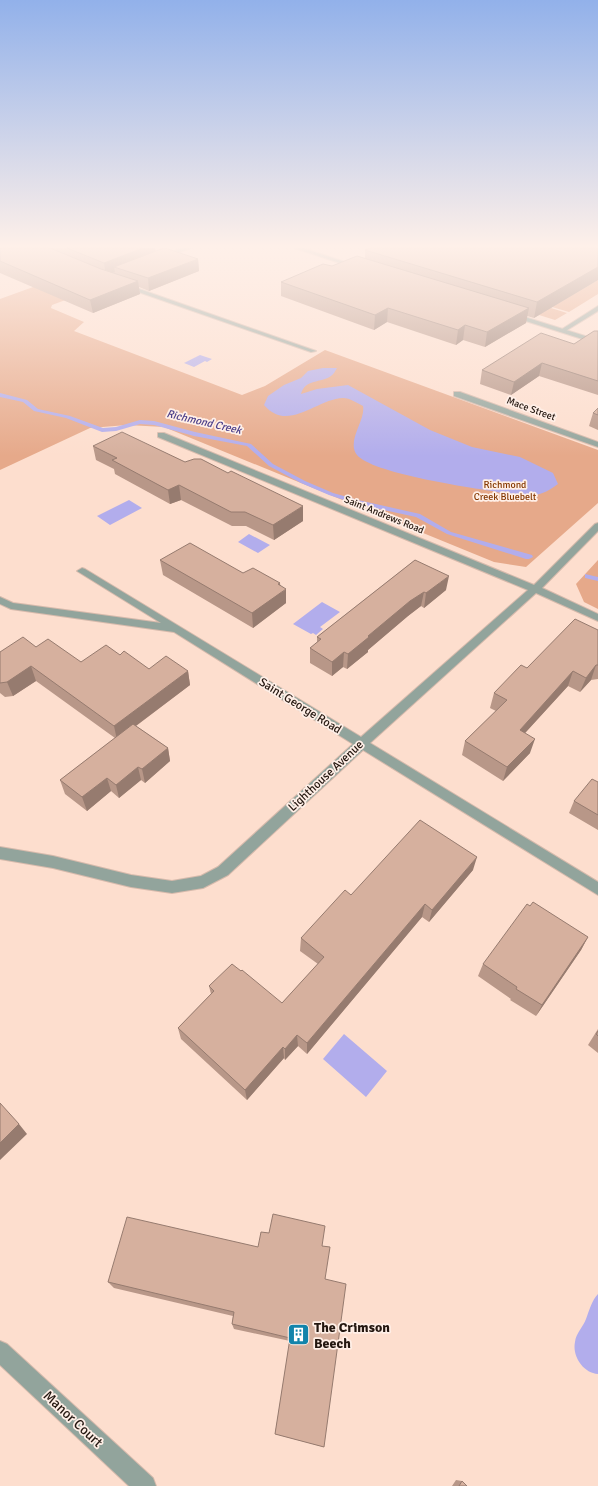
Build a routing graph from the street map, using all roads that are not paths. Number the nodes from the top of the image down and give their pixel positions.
1 (216, 317) edge
2 (518, 317) edge
3 (583, 317) edge
4 (562, 331) junction
5 (598, 342) edge
6 (313, 351) dead end
7 (457, 394) dead end
8 (161, 435) dead end
9 (598, 445) edge
10 (598, 526) edge
11 (82, 571) dead end
12 (535, 589) junction
13 (0, 600) edge
14 (598, 618) edge
15 (178, 629) junction
16 (362, 743) junction
17 (0, 853) edge
18 (598, 889) edge
19 (0, 1351) edge
20 (145, 1486) edge

1 - 6 street
2 - 4 street
3 - 4 street
4 - 5 street
7 - 9 street, Mace Street
8 - 12 street, Saint Andrews Road
10 - 12 street, Lighthouse Avenue
11 - 15 street
12 - 14 street, Saint Andrews Road
12 - 16 street, Lighthouse Avenue
13 - 15 street, Saint George Road
15 - 16 street, Saint George Road
16 - 17 street, Lighthouse Avenue
16 - 18 street, Saint George Road
19 - 20 street, Manor Court

